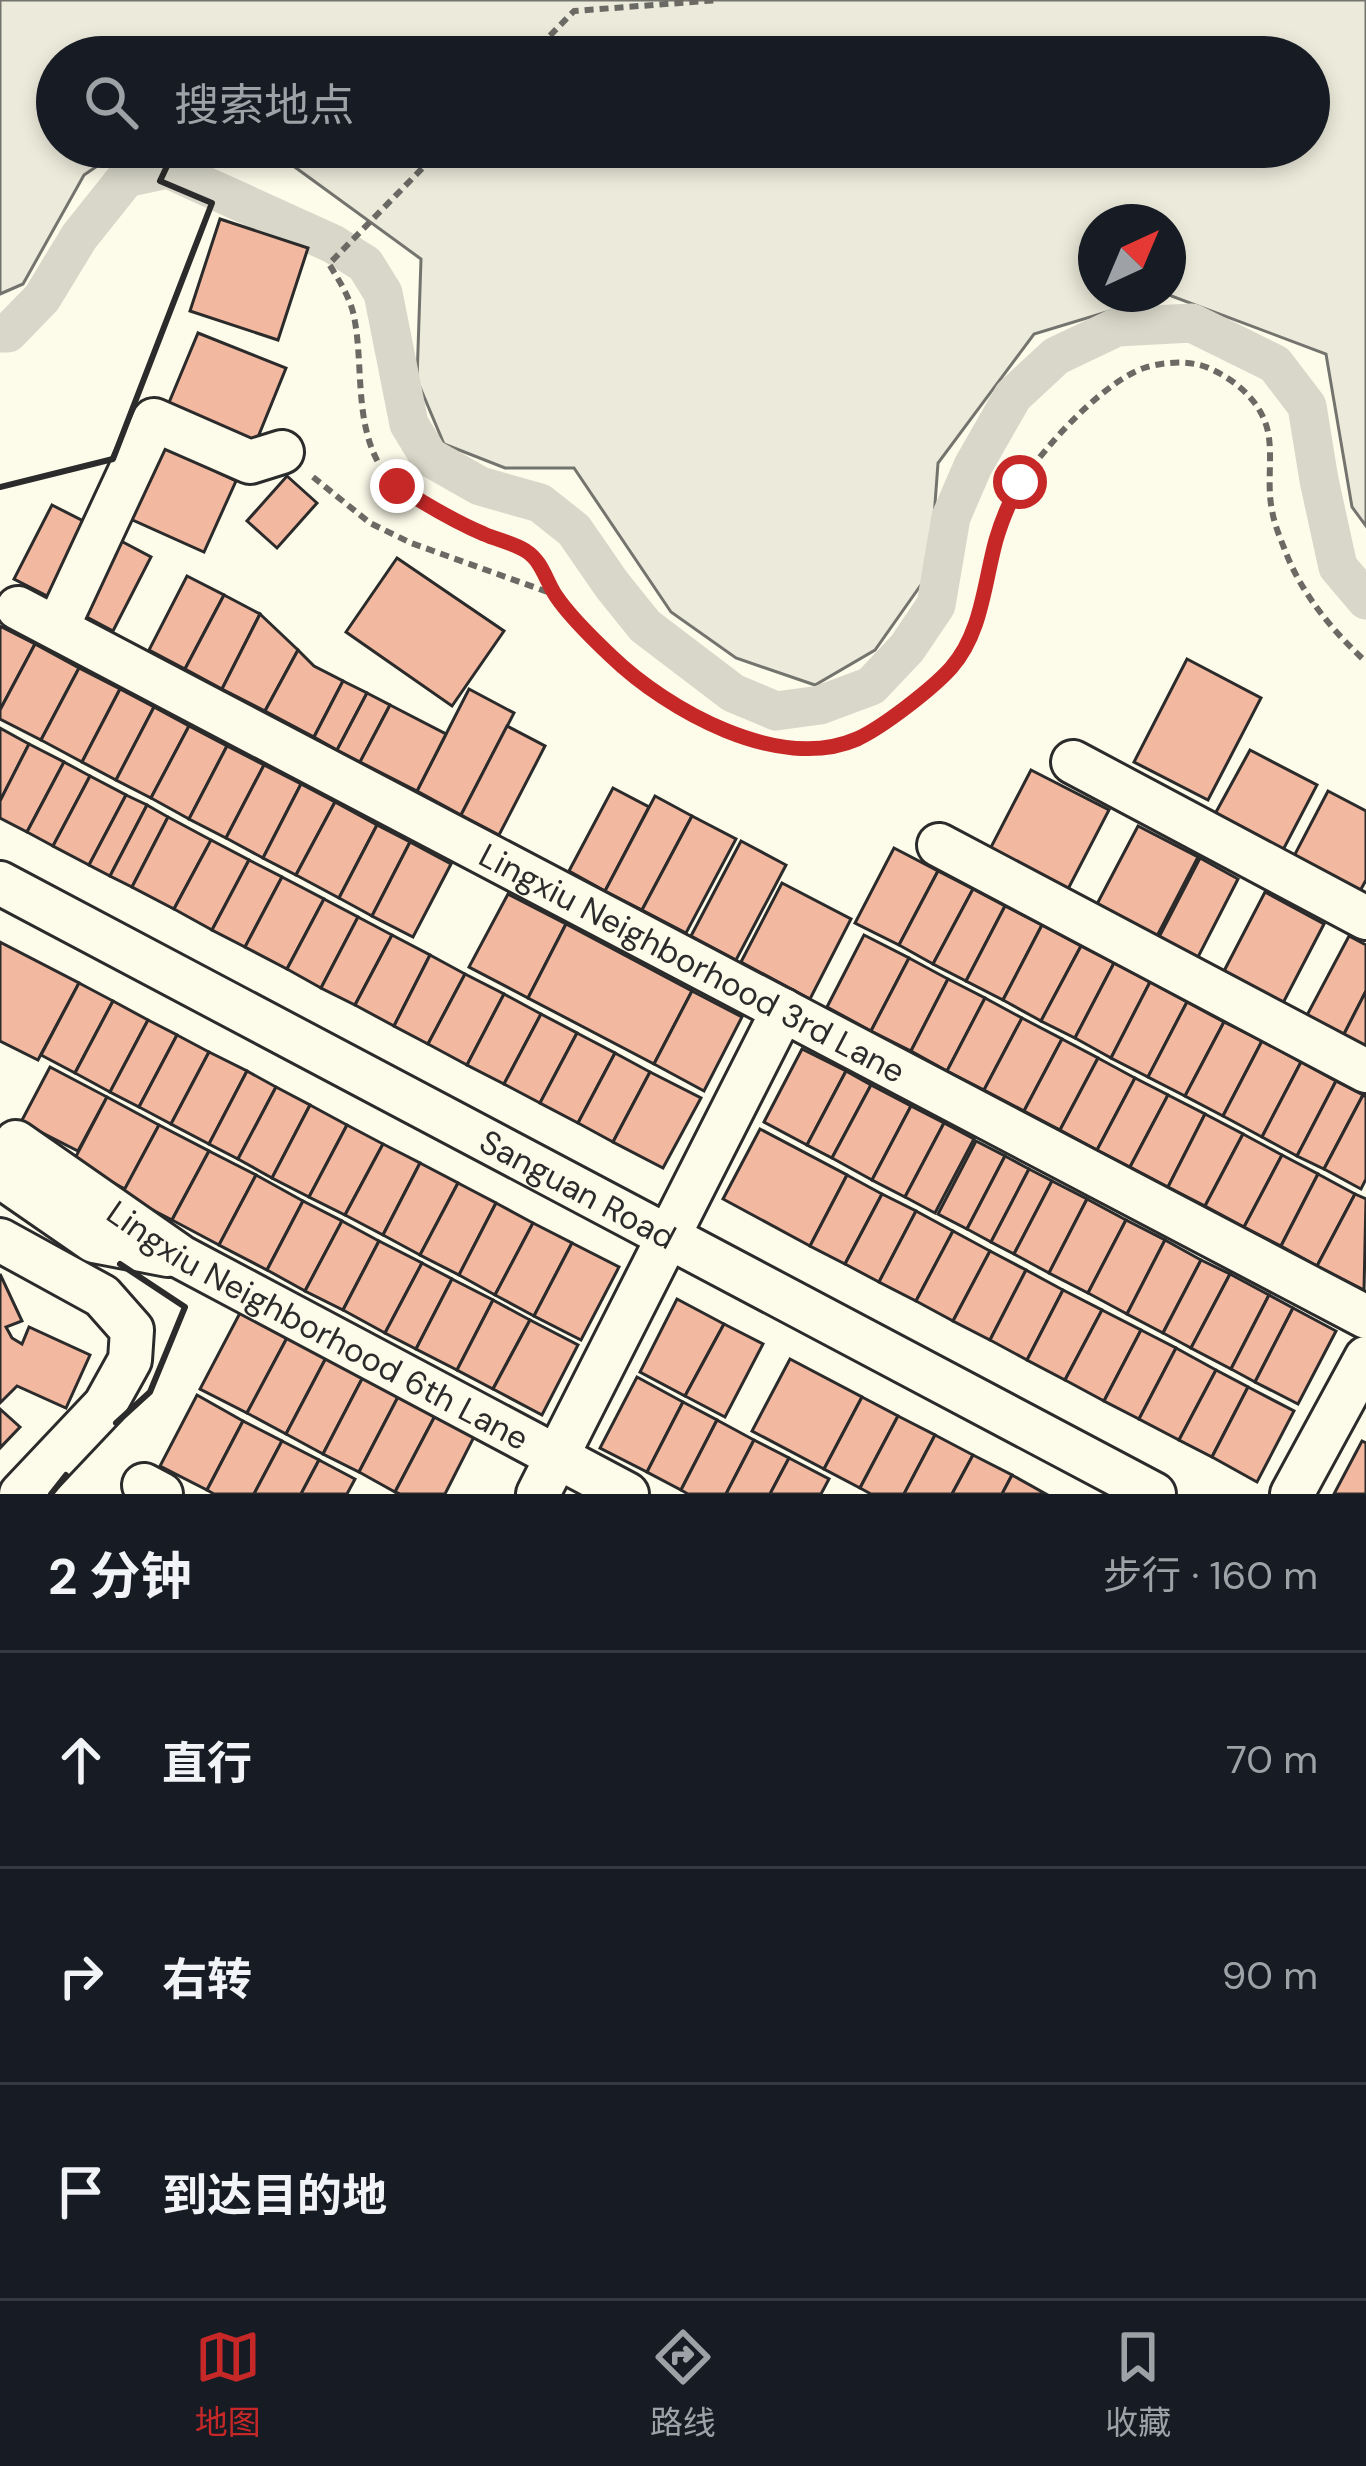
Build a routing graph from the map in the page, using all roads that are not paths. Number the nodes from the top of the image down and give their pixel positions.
1 (282, 452) road end
2 (18, 608) dead end
3 (57, 628) junction
4 (1073, 762) dead end
5 (939, 845) dead end
6 (0, 883) edge
7 (1366, 918) edge
8 (783, 1010) junction
9 (1366, 1071) edge
10 (8, 1159) edge
11 (669, 1237) junction
12 (0, 1240) edge
13 (1366, 1317) edge
14 (1366, 1358) edge
15 (1354, 1406) edge
16 (548, 1476) edge
17 (21, 1494) edge
18 (627, 1494) edge
19 (1154, 1494) edge
20 (1292, 1494) edge

1 - 3 street
2 - 3 street, Lingxiu Neighborhood 3rd Lane
3 - 8 street, Lingxiu Neighborhood 3rd Lane
4 - 7 street
5 - 9 street
6 - 11 street, Sanguan Road
8 - 11 street
8 - 13 street, Lingxiu Neighborhood 3rd Lane
10 - 16 street, Lingxiu Neighborhood 6th Lane
11 - 16 street
11 - 19 street, Sanguan Road
12 - 17 street
14 - 15 street
15 - 20 street
16 - 18 street, Lingxiu Neighborhood 6th Lane

